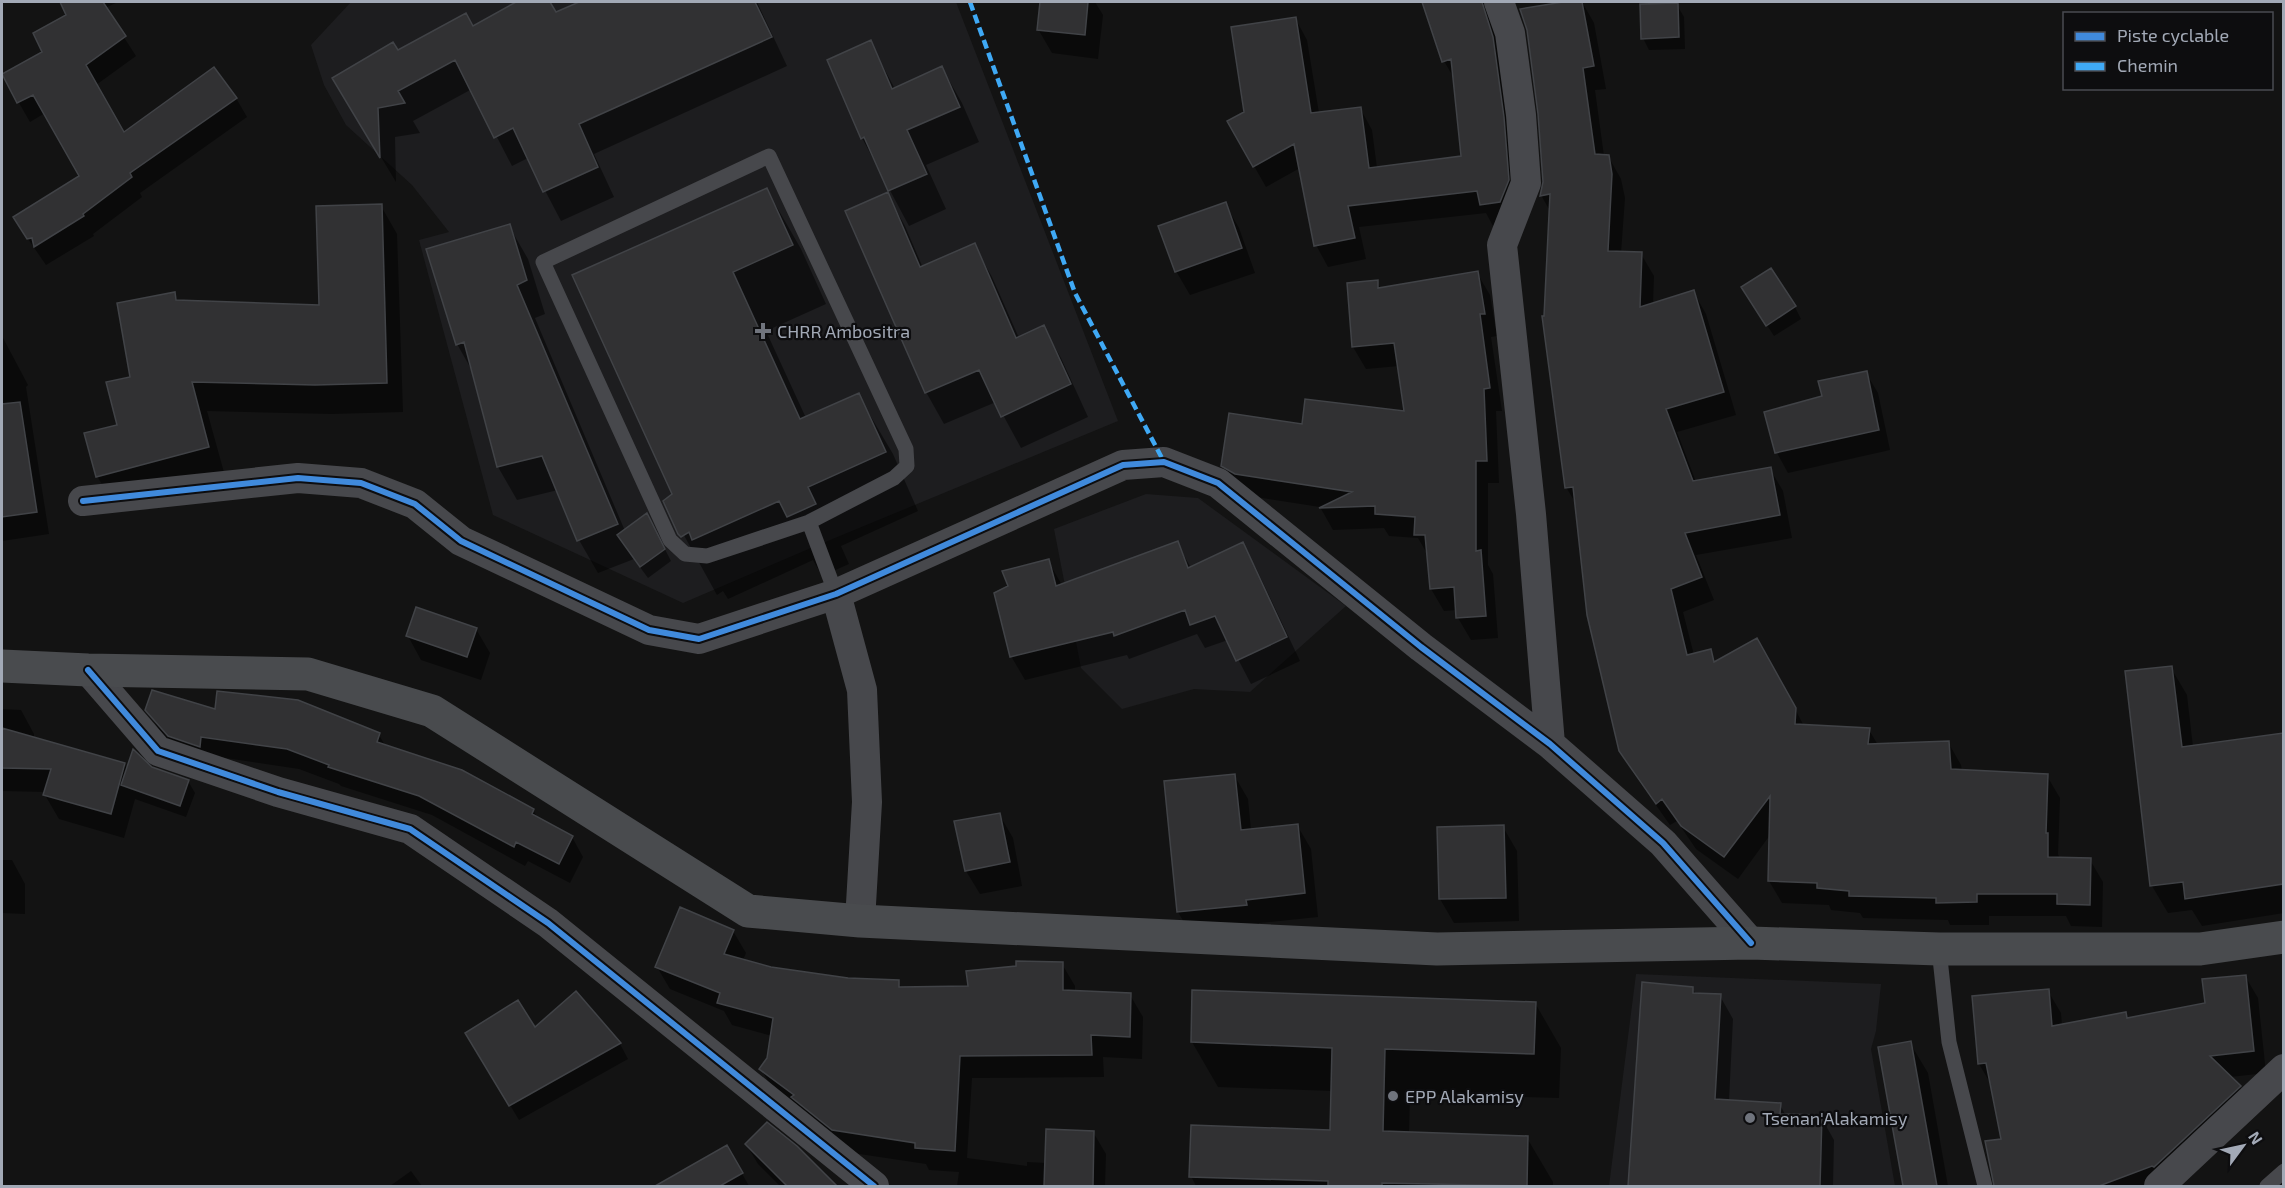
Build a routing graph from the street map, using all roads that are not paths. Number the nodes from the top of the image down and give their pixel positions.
1 (1499, 2) edge
2 (83, 501) dead end
3 (809, 522) junction
4 (836, 594) junction
5 (2, 666) edge
6 (88, 670) junction
7 (1550, 744) junction
8 (860, 921) junction
9 (2283, 937) edge
10 (1751, 943) junction
11 (1939, 949) junction
12 (2283, 1069) edge
13 (2283, 1171) edge
14 (874, 1186) edge
15 (1985, 1186) edge
16 (2159, 1186) edge
17 (2267, 1186) edge

1 - 7 street
2 - 4 street
3 - 3 lane
3 - 4 lane
4 - 7 street
4 - 8 street
5 - 6 main road
6 - 8 main road
6 - 14 street
7 - 10 street
8 - 10 main road
9 - 11 main road
10 - 11 main road
11 - 15 lane
12 - 16 street
13 - 17 lane

